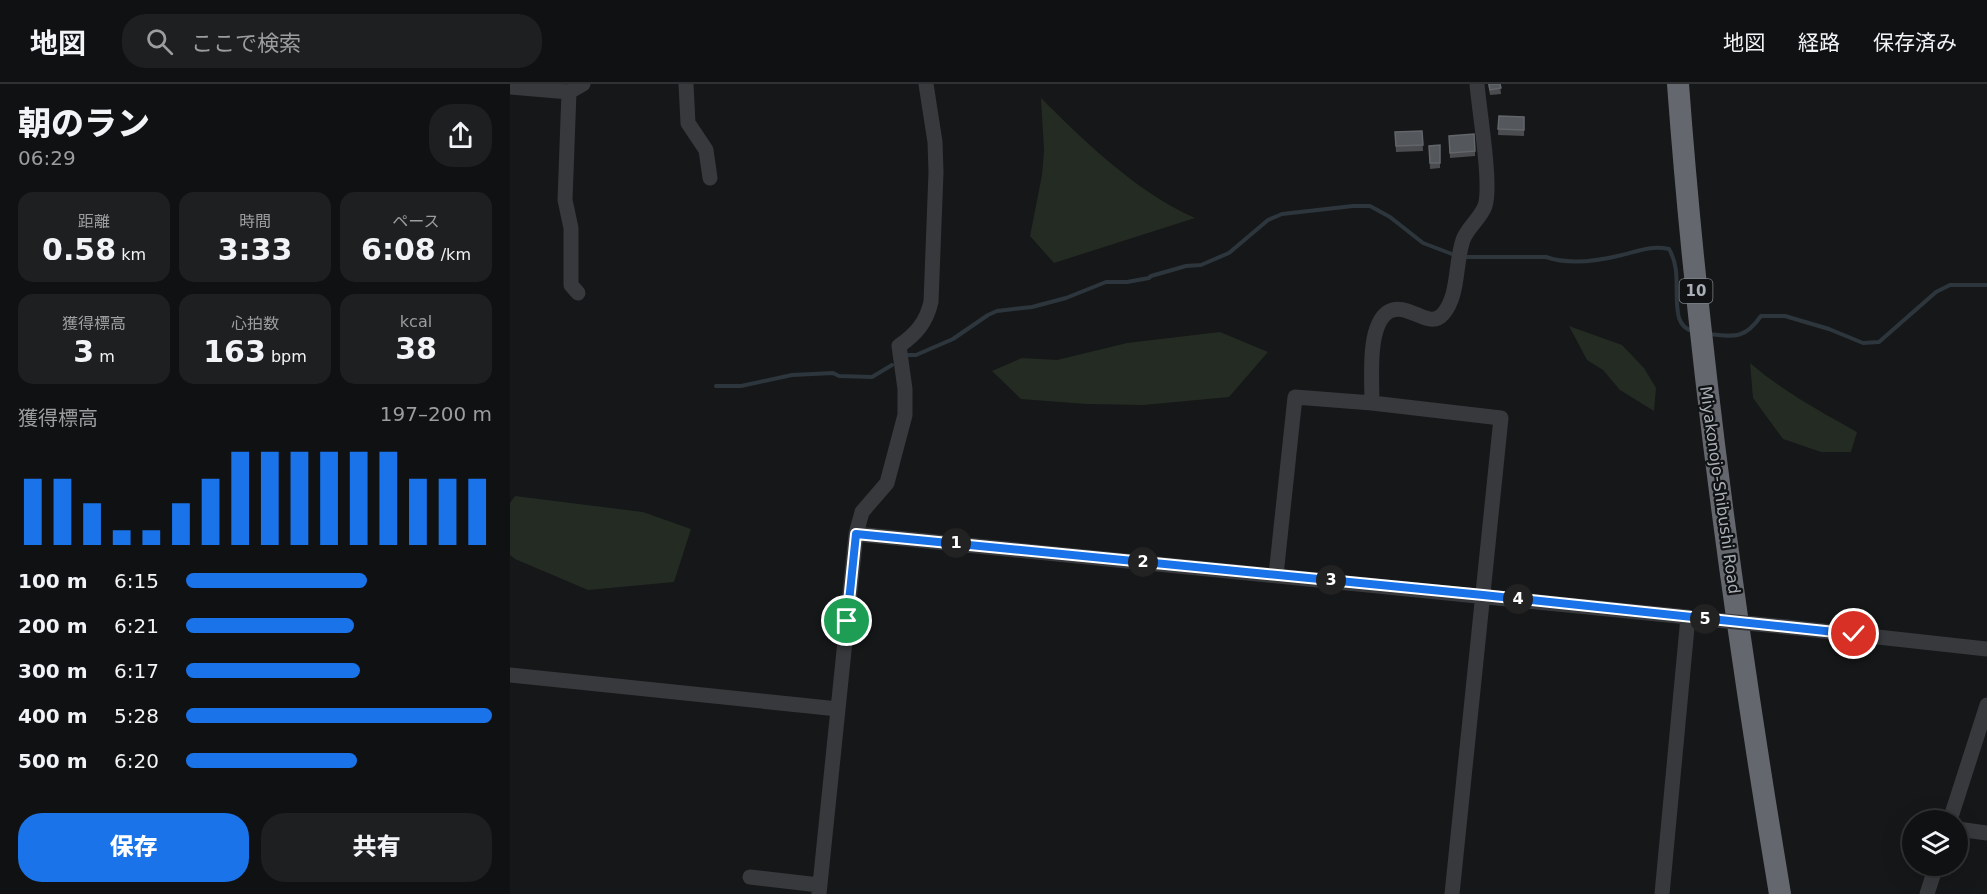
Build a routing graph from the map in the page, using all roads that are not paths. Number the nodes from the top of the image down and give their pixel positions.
1 (583, 84) edge
2 (686, 84) edge
3 (926, 84) edge
4 (1477, 84) edge
5 (1678, 84) edge
6 (510, 87) edge
7 (569, 92) junction
8 (710, 178) dead end
9 (578, 293) dead end
10 (1372, 403) junction
11 (856, 534) junction
12 (1276, 574) junction
13 (1483, 595) junction
14 (1688, 617) junction
15 (1987, 649) edge
16 (510, 675) edge
17 (1987, 705) edge
18 (838, 709) junction
19 (1953, 810) edge
20 (1968, 830) edge
21 (1987, 833) edge
22 (1933, 876) edge
23 (750, 877) dead end
24 (819, 890) edge
25 (1452, 894) edge
26 (1662, 894) edge
27 (1780, 894) edge
28 (1927, 894) edge

1 - 7 street
2 - 8 street
3 - 11 street
4 - 10 street
5 - 27 highway, Miyakonojo-Shibushi Road / 10
6 - 7 street
7 - 9 street
10 - 12 street
10 - 13 street
11 - 12 street
11 - 18 street
12 - 13 street
13 - 14 street
13 - 25 street
14 - 15 street, bridge
14 - 26 street
16 - 18 street
17 - 19 street
18 - 24 street
20 - 21 street
22 - 28 street
23 - 24 street

